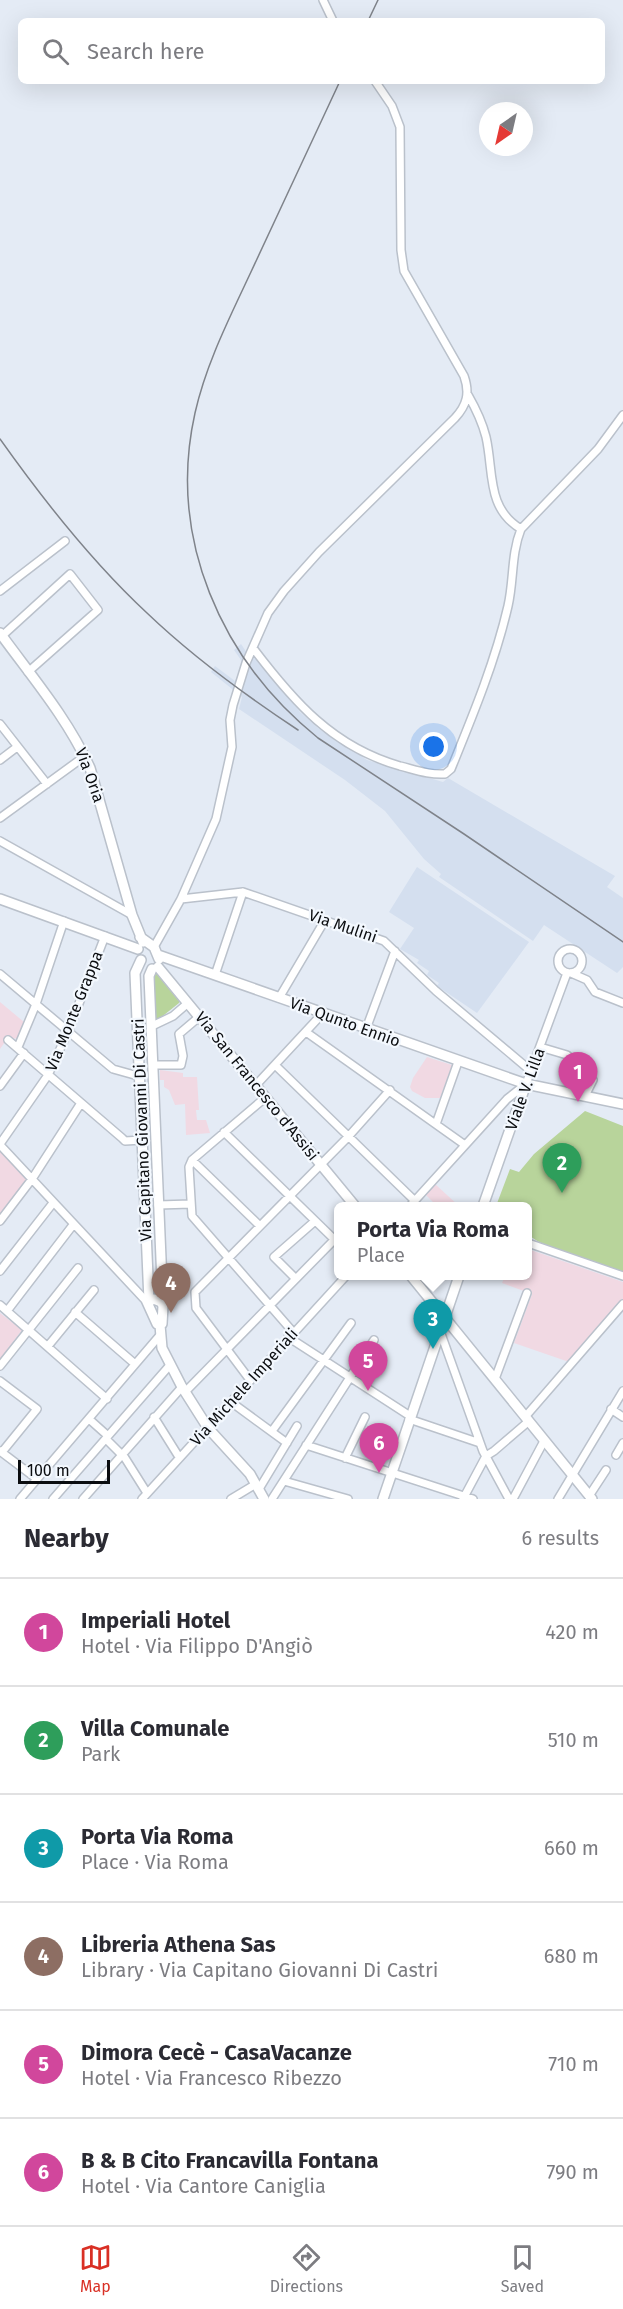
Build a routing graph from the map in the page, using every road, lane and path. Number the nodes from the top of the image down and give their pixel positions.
1 (323, 0) edge
2 (332, 18) edge
3 (377, 84) edge
4 (468, 395) junction
5 (623, 415) edge
6 (521, 529) junction
7 (65, 541) dead end
8 (0, 591) edge
9 (1, 635) edge
10 (253, 648) junction
11 (28, 672) junction
12 (0, 724) edge
13 (17, 747) junction
14 (85, 756) junction
15 (0, 760) edge
16 (46, 784) junction
17 (0, 818) edge
18 (0, 841) edge
19 (243, 891) junction
20 (181, 898) junction
21 (0, 899) edge
22 (132, 915) junction
23 (325, 920) junction
24 (64, 921) junction
25 (105, 936) junction
26 (141, 942) junction
27 (395, 951) junction
28 (159, 953) junction
29 (141, 960) junction
30 (155, 968) junction
31 (0, 974) edge
32 (215, 975) junction
33 (279, 998) junction
34 (188, 1003) junction
35 (623, 1003) edge
36 (36, 1004) junction
37 (322, 1014) junction
38 (199, 1017) junction
39 (152, 1026) junction
40 (366, 1029) junction
41 (68, 1032) junction
42 (306, 1032) junction
43 (8, 1040) dead end
44 (18, 1047) junction
45 (540, 1047) junction
46 (24, 1053) junction
47 (458, 1062) junction
48 (154, 1065) junction
49 (275, 1065) junction
50 (531, 1071) junction
51 (48, 1075) junction
52 (138, 1076) junction
53 (526, 1084) junction
54 (256, 1085) junction
55 (0, 1086) edge
56 (390, 1090) junction
57 (585, 1096) junction
58 (266, 1097) junction
59 (81, 1103) junction
60 (623, 1104) edge
61 (436, 1124) junction
62 (224, 1132) junction
63 (348, 1137) junction
64 (142, 1140) junction
65 (0, 1145) edge
66 (465, 1145) junction
67 (192, 1160) junction
68 (321, 1164) junction
69 (32, 1179) junction
70 (290, 1196) junction
71 (352, 1202) edge
72 (410, 1202) edge
73 (414, 1202) edge
74 (484, 1202) edge
75 (53, 1203) junction
76 (191, 1204) junction
77 (159, 1205) junction
78 (0, 1221) edge
79 (315, 1221) junction
80 (74, 1225) junction
81 (260, 1226) junction
82 (334, 1238) edge
83 (334, 1244) edge
84 (532, 1244) edge
85 (228, 1258) junction
86 (78, 1268) dead end
87 (0, 1271) edge
88 (623, 1276) edge
89 (295, 1278) junction
90 (341, 1280) edge
91 (415, 1280) edge
92 (457, 1280) edge
93 (94, 1290) dead end
94 (527, 1293) dead end
95 (148, 1301) junction
96 (623, 1304) edge
97 (0, 1305) edge
98 (268, 1305) junction
99 (163, 1306) junction
100 (7, 1311) junction
101 (75, 1312) junction
102 (444, 1317) junction
103 (351, 1323) dead end
104 (30, 1330) junction
105 (160, 1330) junction
106 (440, 1331) junction
107 (291, 1334) junction
108 (374, 1340) dead end
109 (48, 1346) junction
110 (226, 1348) junction
111 (324, 1360) junction
112 (135, 1364) junction
113 (170, 1365) junction
114 (0, 1366) edge
115 (350, 1377) junction
116 (495, 1379) junction
117 (250, 1380) junction
118 (0, 1381) edge
119 (184, 1390) junction
120 (623, 1391) edge
121 (106, 1399) junction
122 (231, 1402) junction
123 (611, 1409) junction
124 (154, 1417) junction
125 (365, 1417) dead end
126 (410, 1417) junction
127 (623, 1417) edge
128 (89, 1419) junction
129 (527, 1419) junction
130 (297, 1426) dead end
131 (208, 1428) junction
132 (272, 1431) junction
133 (107, 1438) junction
134 (544, 1441) junction
135 (287, 1443) junction
136 (480, 1443) junction
137 (623, 1443) edge
138 (306, 1445) junction
139 (1, 1451) edge
140 (122, 1454) junction
141 (616, 1455) dead end
142 (486, 1456) junction
143 (179, 1457) junction
144 (345, 1458) junction
145 (606, 1470) dead end
146 (391, 1473) junction
147 (572, 1475) junction
148 (37, 1479) junction
149 (284, 1480) junction
150 (258, 1487) junction
151 (144, 1496) edge
152 (464, 1498) edge
153 (590, 1498) edge
154 (20, 1499) edge
155 (53, 1499) edge
156 (82, 1499) edge
157 (231, 1499) edge
158 (264, 1499) edge
159 (272, 1499) edge
160 (348, 1499) edge
161 (383, 1499) edge
162 (472, 1499) edge
163 (511, 1499) edge
164 (558, 1499) edge

1 - 2 street
3 - 4 street
4 - 6 street
4 - 10 street
5 - 6 street
6 - 10 street
7 - 8 street
9 - 11 street, Via Oria
9 - 11 street
10 - 20 street
11 - 14 street, Via Oria
12 - 13 street
13 - 15 street
13 - 16 street
14 - 16 street
14 - 22 street, Via Oria
16 - 17 street
18 - 22 street
19 - 20 street, Via Mulini
19 - 23 street, Via Mulini
19 - 32 street
20 - 28 street
21 - 24 street, Via Qunto Ennio
22 - 26 street, Via Oria
23 - 27 street, Via Mulini
23 - 33 street
24 - 25 street, Via Qunto Ennio
24 - 36 street
25 - 26 street, Via Qunto Ennio
25 - 41 street, Via Monte Grappa
26 - 28 street, Via Qunto Ennio
26 - 29 street, Via Oria
27 - 40 street
27 - 50 street, Via Mulini
28 - 30 street, Via Capitano Giovanni Di Castri
28 - 32 street, Via Qunto Ennio
29 - 30 street, Via San Francesco d'Assisi
29 - 52 street, Via Capitano Giovanni Di Castri
30 - 34 street, Via San Francesco d'Assisi
30 - 39 street, Via Capitano Giovanni Di Castri
31 - 36 street
32 - 33 street, Via Qunto Ennio
33 - 37 street, Via Qunto Ennio
34 - 38 street, Via San Francesco d'Assisi
34 - 39 street
35 - 45 street, Viale V. Lilla
36 - 41 street
36 - 44 street
37 - 40 street, Via Qunto Ennio
37 - 42 street
38 - 48 street
38 - 54 street, Via San Francesco d'Assisi
39 - 48 street, Via Capitano Giovanni Di Castri
40 - 47 street, Via Qunto Ennio
41 - 51 street, Via Monte Grappa
41 - 52 street
42 - 49 street
42 - 56 street
43 - 44 street
44 - 46 street
45 - 50 street, Viale V. Lilla
45 - 57 street
46 - 51 street
46 - 55 street
47 - 53 street, Via Qunto Ennio
47 - 61 street
48 - 77 street, Via Capitano Giovanni Di Castri
49 - 54 street
49 - 63 street
50 - 53 street, Viale V. Lilla
51 - 59 street
51 - 65 street, Via Monte Grappa
52 - 64 street, Via Capitano Giovanni Di Castri
53 - 57 street, Via Qunto Ennio
53 - 66 street
53 - 74 street, Viale V. Lilla
54 - 58 street, Via San Francesco d'Assisi
56 - 61 street
56 - 63 street
57 - 60 street, Via Qunto Ennio
58 - 62 street
58 - 68 street, Via San Francesco d'Assisi
59 - 64 street
59 - 69 street
61 - 66 street
62 - 67 street
62 - 70 street
63 - 68 street
63 - 72 street
64 - 95 street, Via Capitano Giovanni Di Castri
65 - 69 street
66 - 73 street
67 - 76 street
67 - 81 street
68 - 70 street
68 - 71 street, Via San Francesco d'Assisi
69 - 75 street
69 - 78 street
70 - 79 street
70 - 81 street
75 - 80 street
75 - 87 street
76 - 77 street
76 - 85 street
77 - 99 street, Via Capitano Giovanni Di Castri
79 - 82 street
79 - 89 street
80 - 95 street
80 - 100 street
81 - 85 street
83 - 89 street
84 - 88 street
85 - 98 street
85 - 110 street
86 - 104 street
89 - 98 street
90 - 107 street, Via Michele Imperiali
91 - 102 street
92 - 102 street
93 - 101 street
94 - 116 street
95 - 99 street
95 - 105 street
96 - 129 street
97 - 100 street
98 - 107 street
98 - 110 street
99 - 105 street, Via Capitano Giovanni Di Castri
100 - 104 street
101 - 109 street
101 - 112 street
102 - 106 street
102 - 116 street
103 - 111 street
104 - 109 street
104 - 114 street
105 - 112 street
105 - 113 street
106 - 126 street
106 - 136 street
107 - 111 street
107 - 117 street, Via Michele Imperiali
108 - 115 street
109 - 121 street
110 - 117 street
110 - 119 street
111 - 115 street
111 - 132 street
112 - 121 street
113 - 119 street
113 - 133 street
115 - 126 street
115 - 138 street
116 - 129 street
117 - 122 street, Via Michele Imperiali
118 - 139 street
119 - 124 street
119 - 131 street
120 - 123 street
121 - 128 street
122 - 131 street, Via Michele Imperiali
122 - 132 street
123 - 127 street
123 - 147 street
124 - 140 street
124 - 143 street
125 - 144 street
126 - 136 street
126 - 146 street
128 - 133 street
128 - 148 street
129 - 134 street
129 - 142 street
130 - 135 street
131 - 143 street, Via Michele Imperiali
131 - 150 street
132 - 135 street
133 - 140 street
133 - 155 street
134 - 147 street
134 - 163 street
135 - 150 street
136 - 142 street
137 - 141 street
138 - 144 street
138 - 149 street
139 - 148 street
140 - 151 street
140 - 156 street
142 - 152 street
142 - 163 street
143 - 151 street, Via Michele Imperiali
144 - 146 street
145 - 153 street
146 - 152 street
146 - 161 street
147 - 153 street
147 - 164 street
148 - 154 street
149 - 159 street
149 - 160 street
150 - 157 street
150 - 158 street
152 - 162 street

